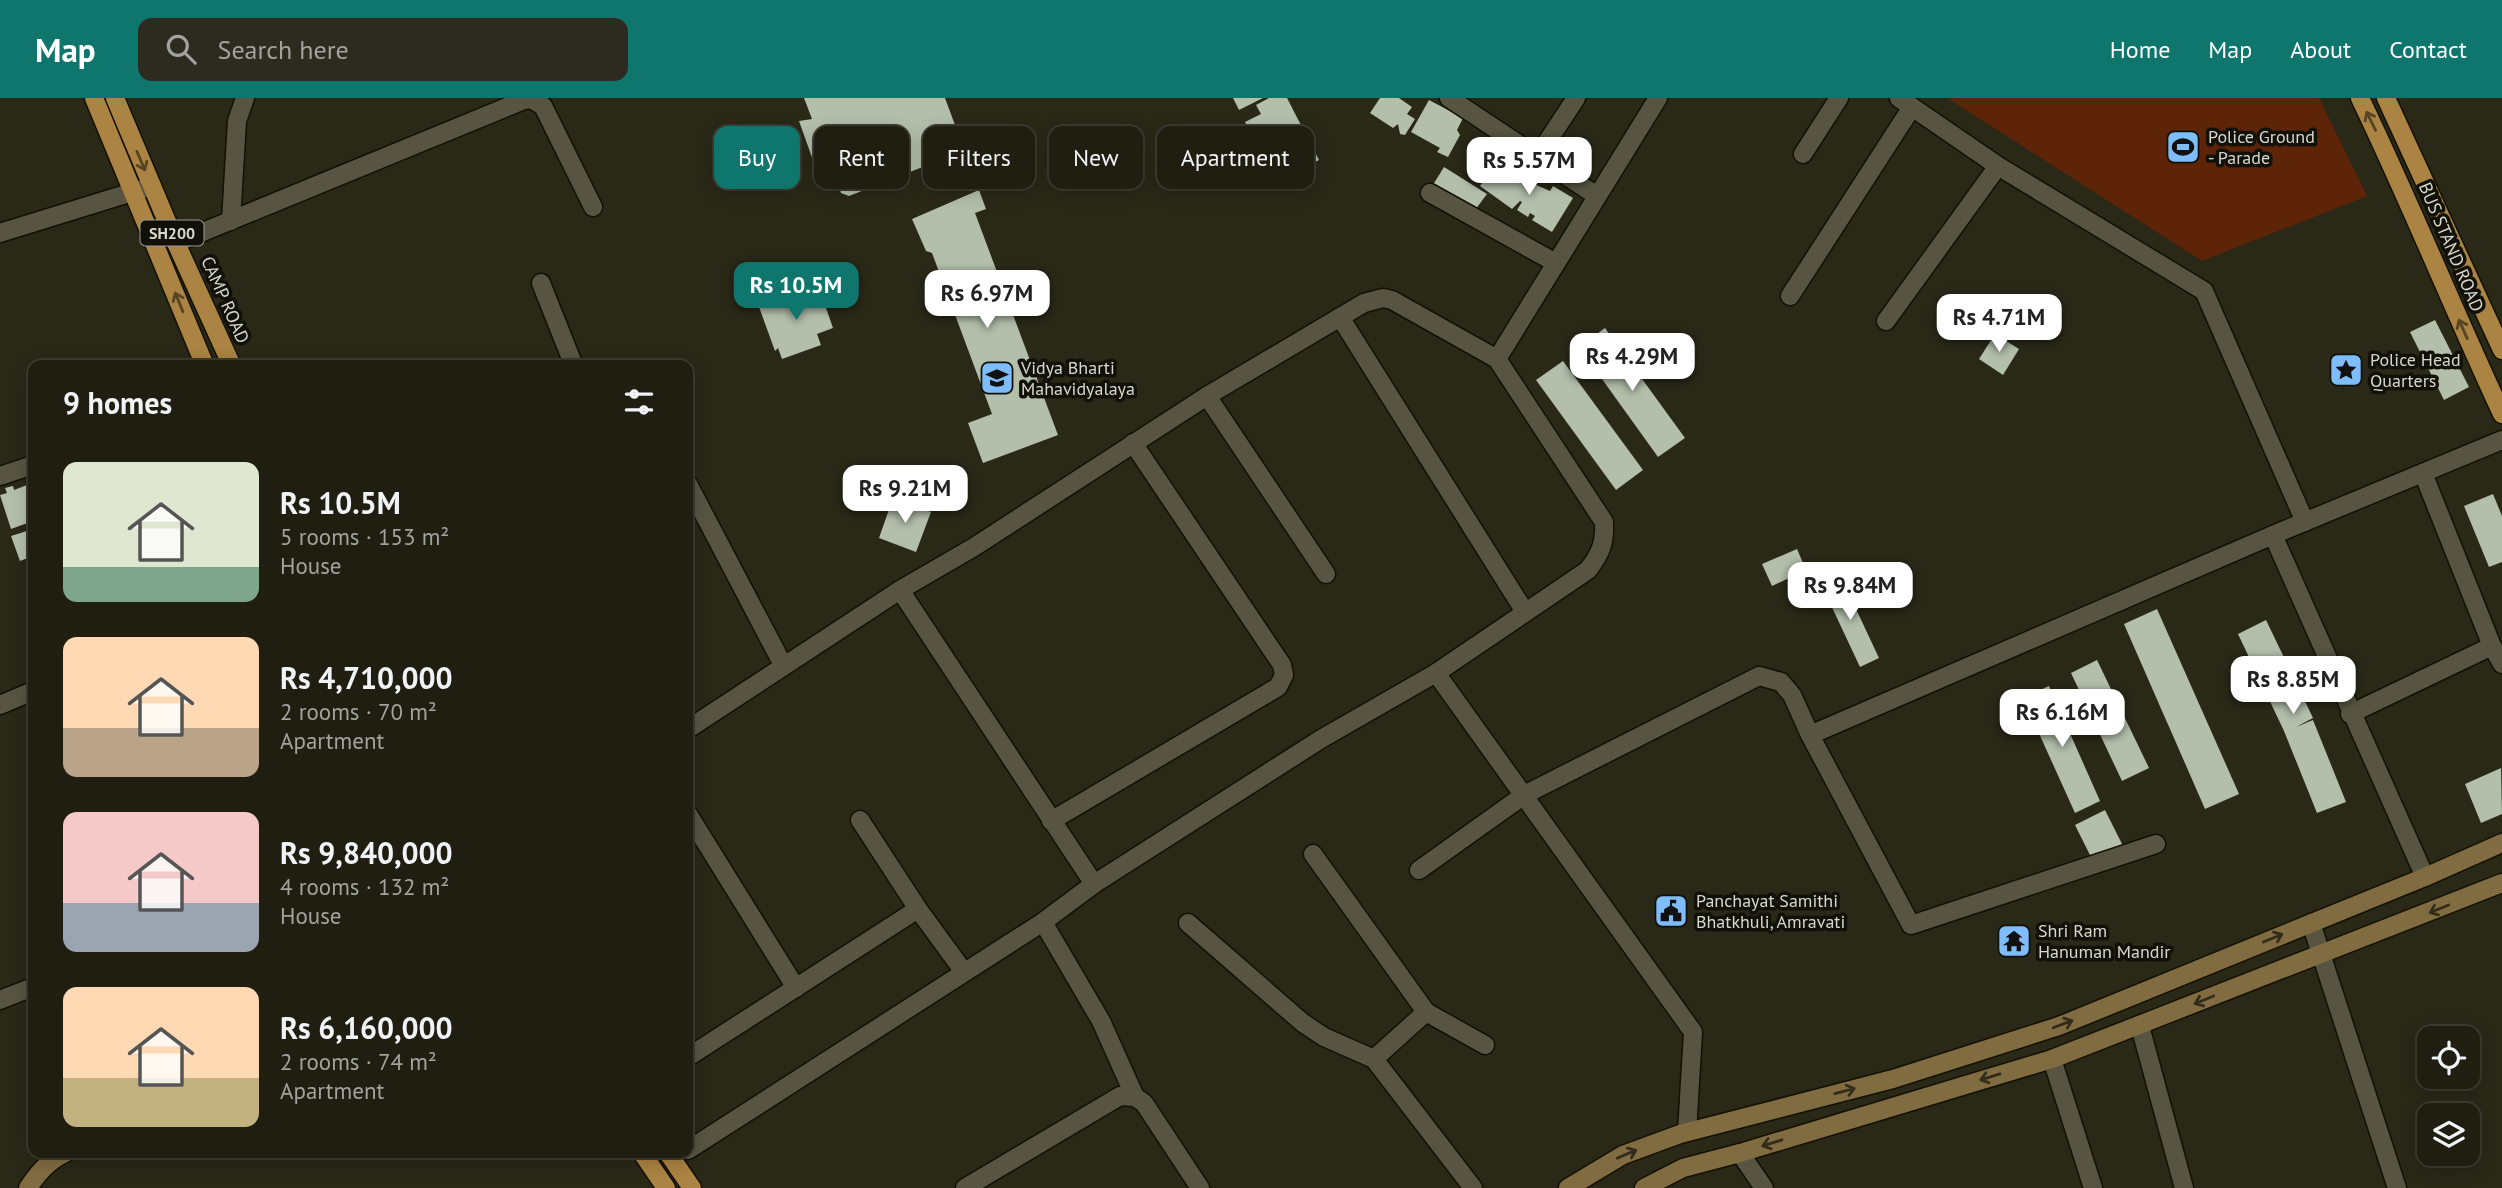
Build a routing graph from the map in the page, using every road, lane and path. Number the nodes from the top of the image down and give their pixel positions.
1 (94, 98) edge
2 (115, 98) edge
3 (245, 98) edge
4 (1449, 98) edge
5 (1576, 98) edge
6 (1658, 98) edge
7 (1839, 98) edge
8 (2360, 98) edge
9 (2386, 98) edge
10 (1906, 102) edge
11 (1803, 154) dead end
12 (1538, 156) junction
13 (1998, 166) junction
14 (152, 186) junction
15 (131, 193) junction
16 (1430, 194) dead end
17 (1597, 196) junction
18 (593, 207) dead end
19 (231, 221) junction
20 (0, 233) edge
21 (176, 243) junction
22 (1556, 263) junction
23 (541, 283) dead end
24 (1790, 296) dead end
25 (1340, 317) junction
26 (1886, 321) dead end
27 (2502, 350) edge
28 (1497, 359) junction
29 (203, 360) edge
30 (229, 360) edge
31 (572, 360) edge
32 (1207, 396) junction
33 (2502, 414) edge
34 (2502, 440) edge
35 (1133, 443) junction
36 (28, 467) edge
37 (2423, 473) junction
38 (0, 475) edge
39 (693, 494) edge
40 (2305, 522) junction
41 (2273, 535) junction
42 (1326, 574) dead end
43 (900, 590) junction
44 (1525, 612) junction
45 (2491, 646) junction
46 (2502, 664) edge
47 (783, 665) junction
48 (1436, 673) junction
49 (28, 693) edge
50 (0, 705) edge
51 (2350, 714) junction
52 (693, 726) edge
53 (1810, 735) junction
54 (1524, 795) junction
55 (860, 820) dead end
56 (1051, 821) junction
57 (693, 822) edge
58 (2502, 843) edge
59 (2156, 844) dead end
60 (1313, 854) dead end
61 (1419, 870) dead end
62 (2425, 877) junction
63 (2502, 883) edge
64 (1094, 884) junction
65 (918, 909) junction
66 (1044, 922) junction
67 (1188, 923) dead end
68 (2311, 923) junction
69 (2321, 953) junction
70 (964, 972) junction
71 (796, 988) junction
72 (28, 989) edge
73 (0, 1000) edge
74 (1426, 1012) junction
75 (2140, 1026) junction
76 (1485, 1045) dead end
77 (693, 1054) edge
78 (1374, 1059) junction
79 (2052, 1059) junction
80 (1135, 1097) junction
81 (1687, 1132) junction
82 (693, 1144) edge
83 (1740, 1153) junction
84 (56, 1158) edge
85 (645, 1158) edge
86 (680, 1158) edge
87 (28, 1188) edge
88 (666, 1188) edge
89 (692, 1188) edge
90 (965, 1188) edge
91 (1200, 1188) edge
92 (1473, 1188) edge
93 (1568, 1188) edge
94 (1644, 1188) edge
95 (1764, 1188) edge
96 (2093, 1188) edge
97 (2184, 1188) edge
98 (2397, 1188) edge

1 - 15 main road, SH200
2 -> 14 main road, CAMP ROAD / SH200
3 - 19 street
4 - 12 street
5 - 12 street
6 - 17 street
7 - 11 street
33 -> 8 main road, BUS STAND ROAD
9 - 27 main road, BUS STAND ROAD
10 - 13 street
10 - 24 street
12 - 17 street
13 - 26 street
13 - 40 street
14 - 15 street
14 - 21 main road, CAMP ROAD / SH200
15 - 20 street
29 -> 15 main road, SH200
16 - 22 street
17 - 22 street
18 - 19 street
19 - 21 street
21 - 30 main road, CAMP ROAD / SH200
22 - 28 street
23 - 31 street
25 - 28 street
25 - 32 street
25 - 44 street
28 - 44 street
32 - 35 street
32 - 42 street
34 - 37 street
35 - 43 street
35 - 56 street
36 - 38 street
37 - 40 street
37 - 45 street
39 - 47 street
40 - 41 street
41 - 51 street
41 - 53 street
43 - 47 street
43 - 56 street
44 - 48 street
45 - 46 street
45 - 51 street
47 - 52 street
48 - 54 street
48 - 64 street
49 - 50 street
51 - 62 street
53 - 54 street
53 - 59 street
54 - 61 street
54 - 81 street
55 - 65 street
56 - 64 street
57 - 71 street
58 - 62 street
60 - 74 street
62 - 68 street
63 -> 69 street
64 - 66 street
65 - 70 street
65 - 71 street
66 - 70 street
66 - 80 street
67 - 78 street
68 - 69 street
81 -> 68 street
69 -> 75 street
69 - 98 street
70 - 82 street
71 - 77 street
72 - 73 street
74 - 76 street
74 - 78 street
75 - 79 street
75 - 97 street
78 - 92 street
79 -> 83 street
79 - 96 street
80 - 90 street
80 - 91 street
93 -> 81 street
83 - 94 street
83 - 95 street
84 - 87 street
85 - 88 main road
86 - 89 main road

